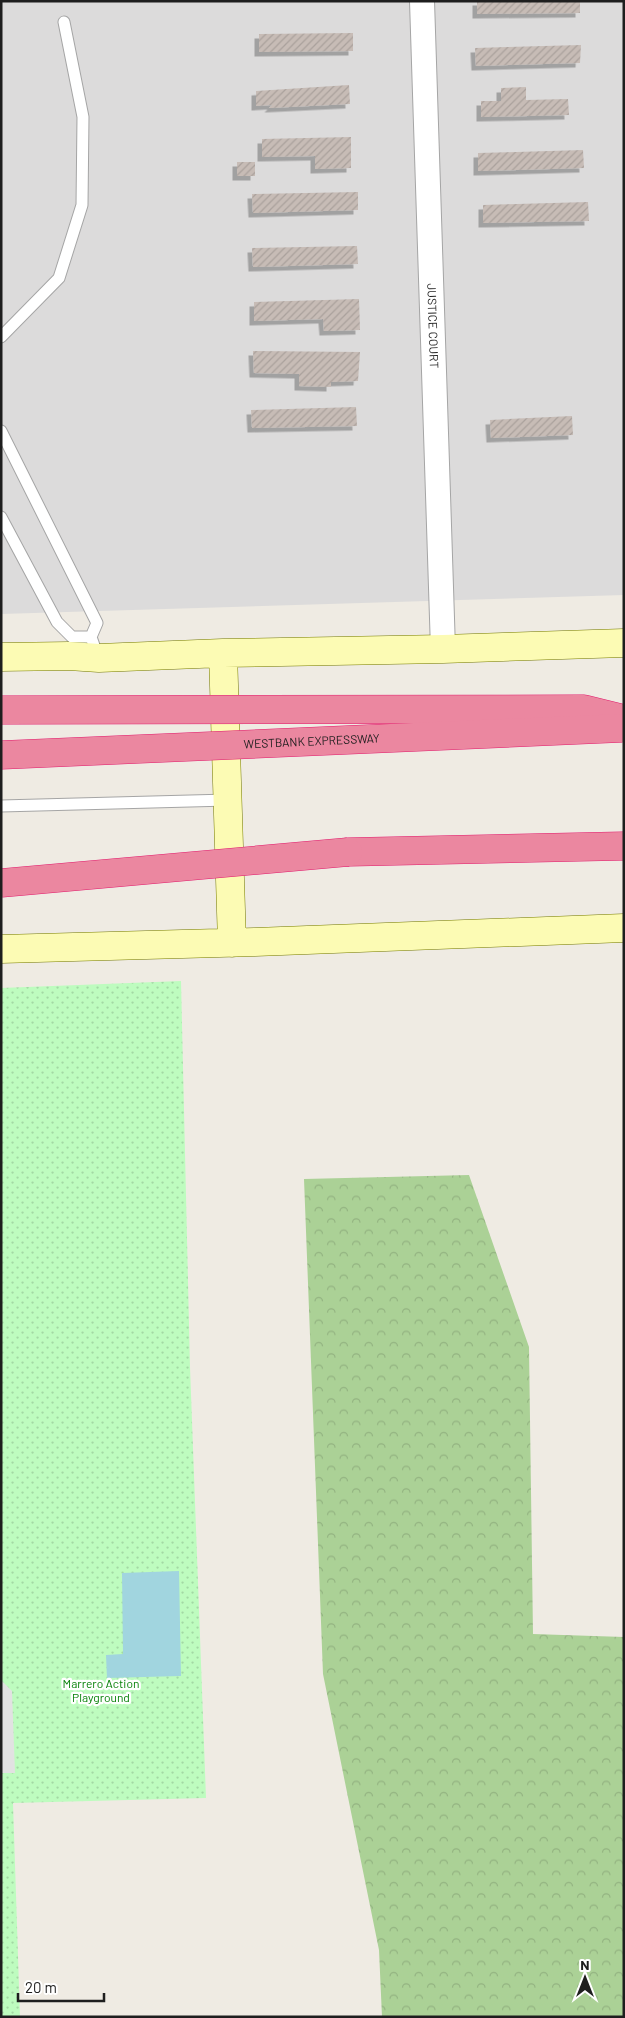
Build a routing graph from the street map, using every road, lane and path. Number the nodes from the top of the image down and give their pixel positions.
1 (422, 1) edge
2 (64, 22) dead end
3 (1, 337) edge
4 (1, 431) edge
5 (1, 517) edge
6 (624, 643) edge
7 (95, 648) junction
8 (443, 649) junction
9 (223, 653) junction
10 (1, 657) edge
11 (1, 710) edge
12 (624, 719) edge
13 (624, 728) edge
14 (1, 755) edge
15 (228, 800) junction
16 (1, 806) edge
17 (624, 846) edge
18 (348, 852) junction
19 (1, 864) edge
20 (1, 883) edge
21 (624, 928) edge
22 (232, 943) junction
23 (1, 949) edge

1 - 8 street, JUSTICE COURT
2 - 3 lane
4 - 7 lane
5 - 7 lane
6 - 8 main road
7 - 9 main road
7 - 10 main road
8 - 9 main road
9 - 15 main road
11 - 12 highway, bridge
13 - 14 highway, WESTBANK EXPRESSWAY, bridge
15 - 16 lane
15 - 22 main road
17 - 18 highway
18 - 19 highway, bridge
18 - 20 highway, bridge
21 - 22 main road
22 - 23 main road

